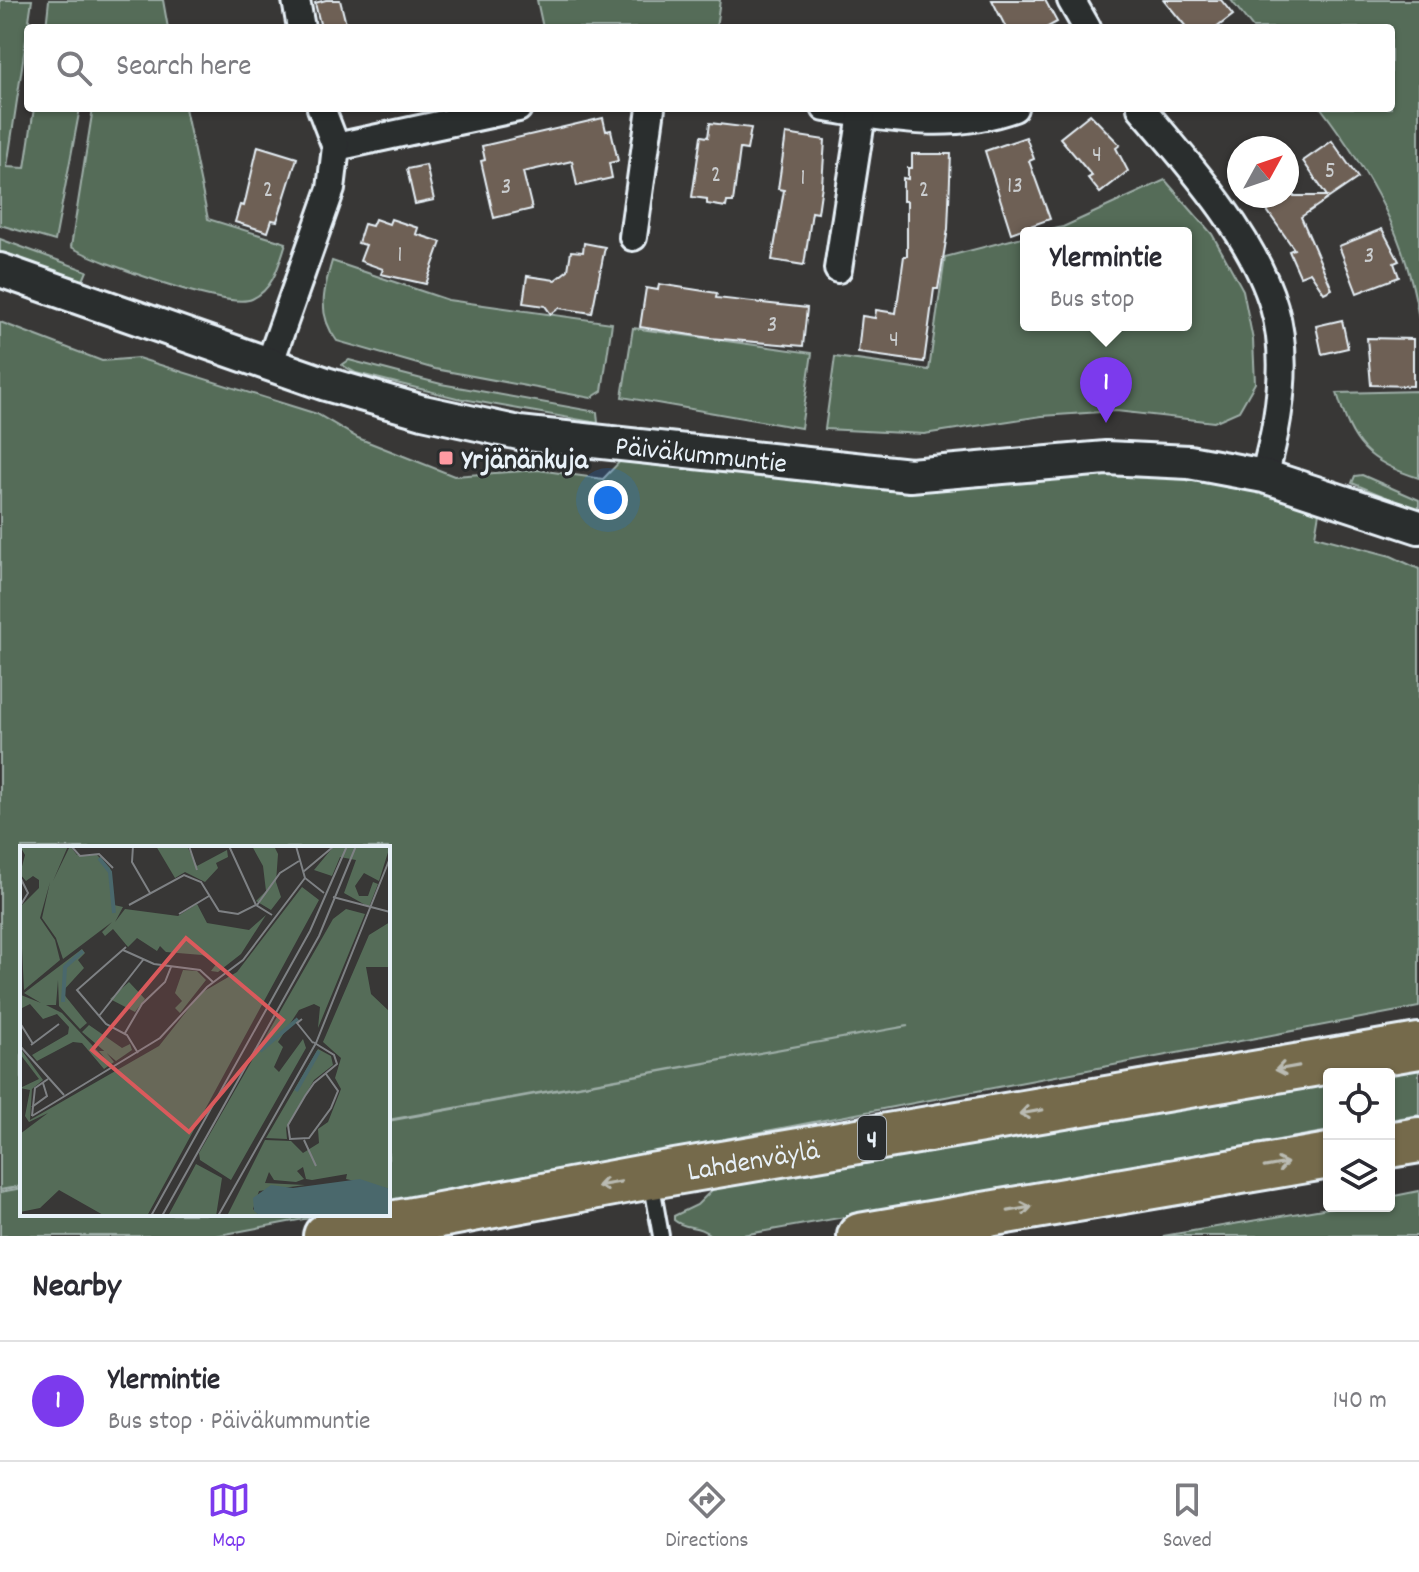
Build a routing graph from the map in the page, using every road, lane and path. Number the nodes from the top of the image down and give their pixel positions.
1 (296, 0) edge
2 (1071, 0) edge
3 (300, 24) edge
4 (1085, 24) edge
5 (323, 112) edge
6 (499, 112) edge
7 (650, 112) edge
8 (850, 112) edge
9 (999, 112) edge
10 (1144, 112) edge
11 (862, 114) junction
12 (336, 147) junction
13 (633, 237) dead end
14 (838, 269) dead end
15 (0, 270) edge
16 (270, 362) junction
17 (1264, 476) junction
18 (1419, 527) edge
19 (1419, 1046) edge
20 (1419, 1140) edge
21 (1395, 1144) edge
22 (1323, 1157) edge
23 (651, 1176) junction
24 (326, 1236) edge
25 (661, 1236) edge
26 (860, 1236) edge

1 - 3 street
2 - 4 street
5 - 12 street
6 - 12 street
7 - 13 street
8 - 11 street
9 - 11 street
10 - 17 street
11 - 14 street
12 - 16 street
15 - 16 street, Päiväkummuntie
16 - 17 street, Päiväkummuntie
17 - 18 street, Päiväkummuntie
19 -> 23 highway, Lahdenväylä / 4
20 - 21 highway
26 -> 22 highway
23 -> 24 highway, Lahdenväylä / 4
23 - 25 lane

